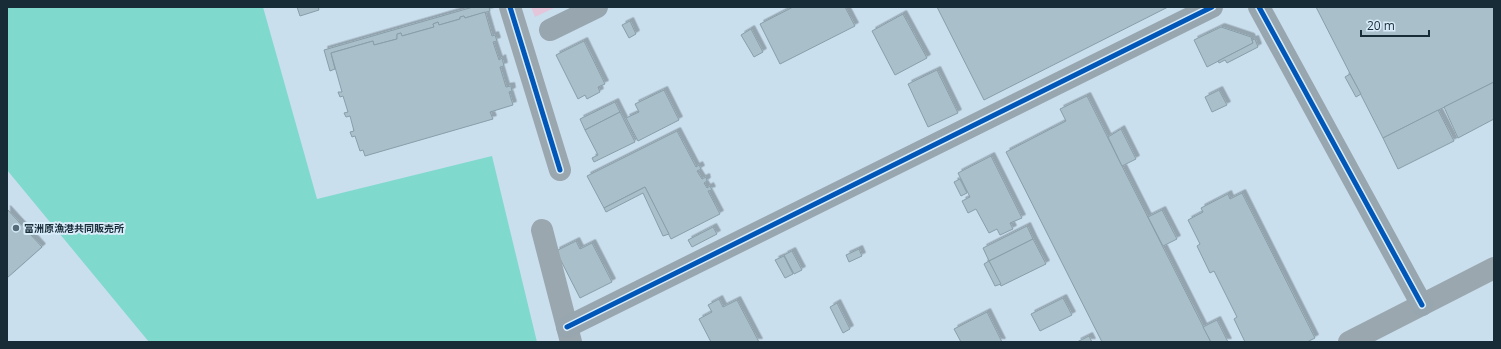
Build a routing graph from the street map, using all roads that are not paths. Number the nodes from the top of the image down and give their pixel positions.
1 (510, 7) edge
2 (597, 7) edge
3 (1212, 7) edge
4 (1259, 7) edge
5 (550, 30) dead end
6 (560, 170) dead end
7 (542, 230) dead end
8 (1494, 268) edge
9 (1422, 305) junction
10 (569, 335) edge
11 (1348, 342) edge

1 - 6 street
2 - 5 street
3 - 10 street
4 - 9 street
7 - 10 street
8 - 9 street
9 - 11 street

